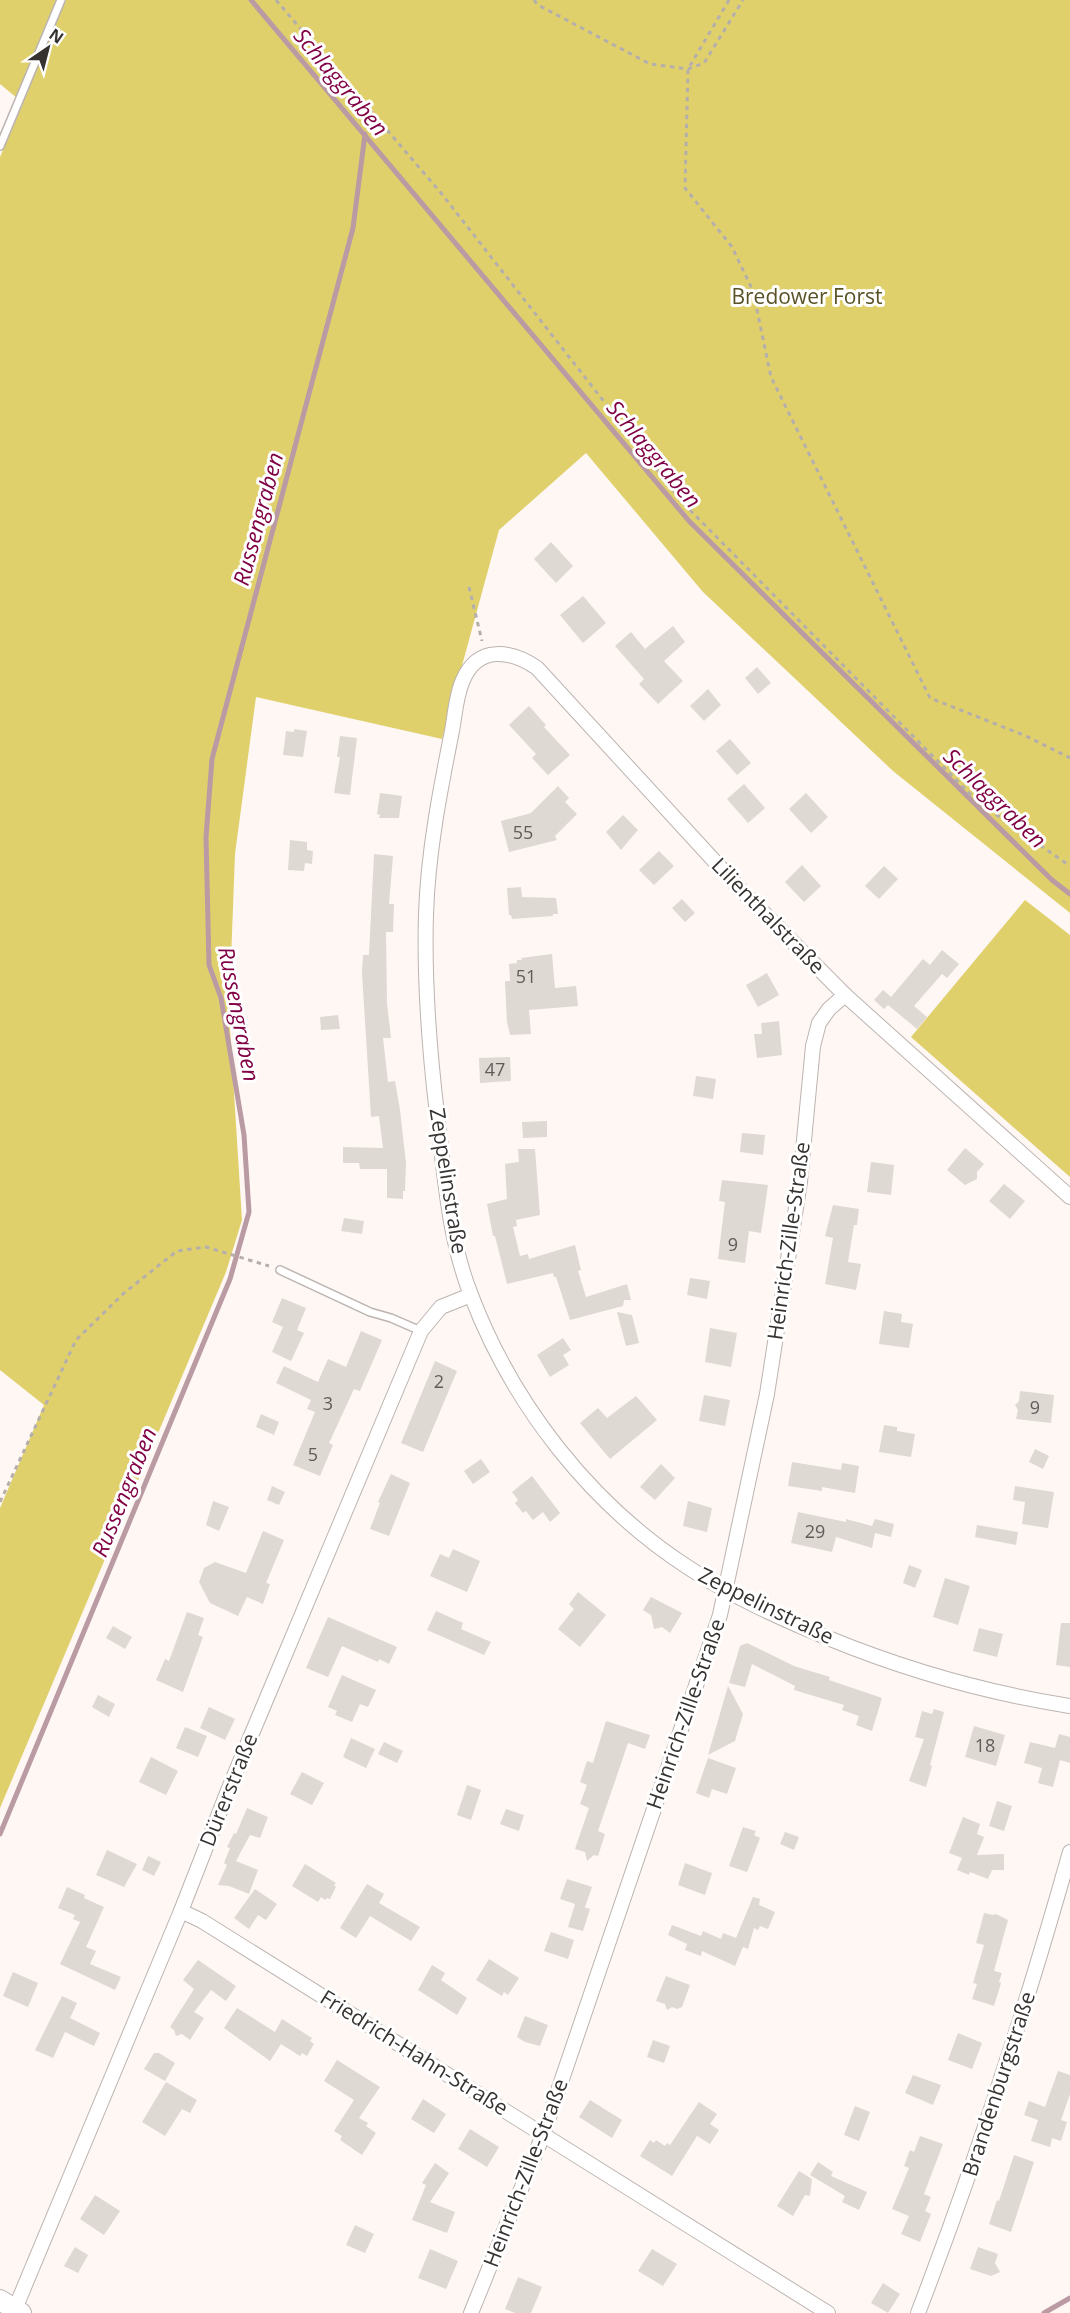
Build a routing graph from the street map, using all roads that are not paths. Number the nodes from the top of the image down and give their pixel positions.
1 (62, 0) edge
2 (0, 146) edge
3 (470, 668) joint
4 (845, 995) junction
5 (1070, 1197) edge
6 (280, 1270) road end
7 (471, 1295) junction
8 (421, 1331) junction
9 (725, 1590) junction
10 (1070, 1706) edge
11 (1070, 1852) edge
12 (182, 1911) junction
13 (543, 2135) junction
14 (12, 2308) edge
15 (471, 2313) edge
16 (828, 2313) edge
17 (918, 2313) edge

1 - 2 lane
3 - 4 street, Lilienthalstraße
3 - 7 street, Zeppelinstraße
4 - 5 street, Lilienthalstraße
4 - 9 street, Heinrich-Zille-Straße
6 - 8 lane
7 - 8 street, Dürerstraße
7 - 9 street, Zeppelinstraße
8 - 12 street, Dürerstraße
9 - 10 street, Zeppelinstraße
9 - 13 street, Heinrich-Zille-Straße
11 - 17 street, Brandenburgstraße
12 - 13 street, Friedrich-Hahn-Straße
12 - 14 street, Dürerstraße
13 - 15 street, Heinrich-Zille-Straße
13 - 16 street, Friedrich-Hahn-Straße

